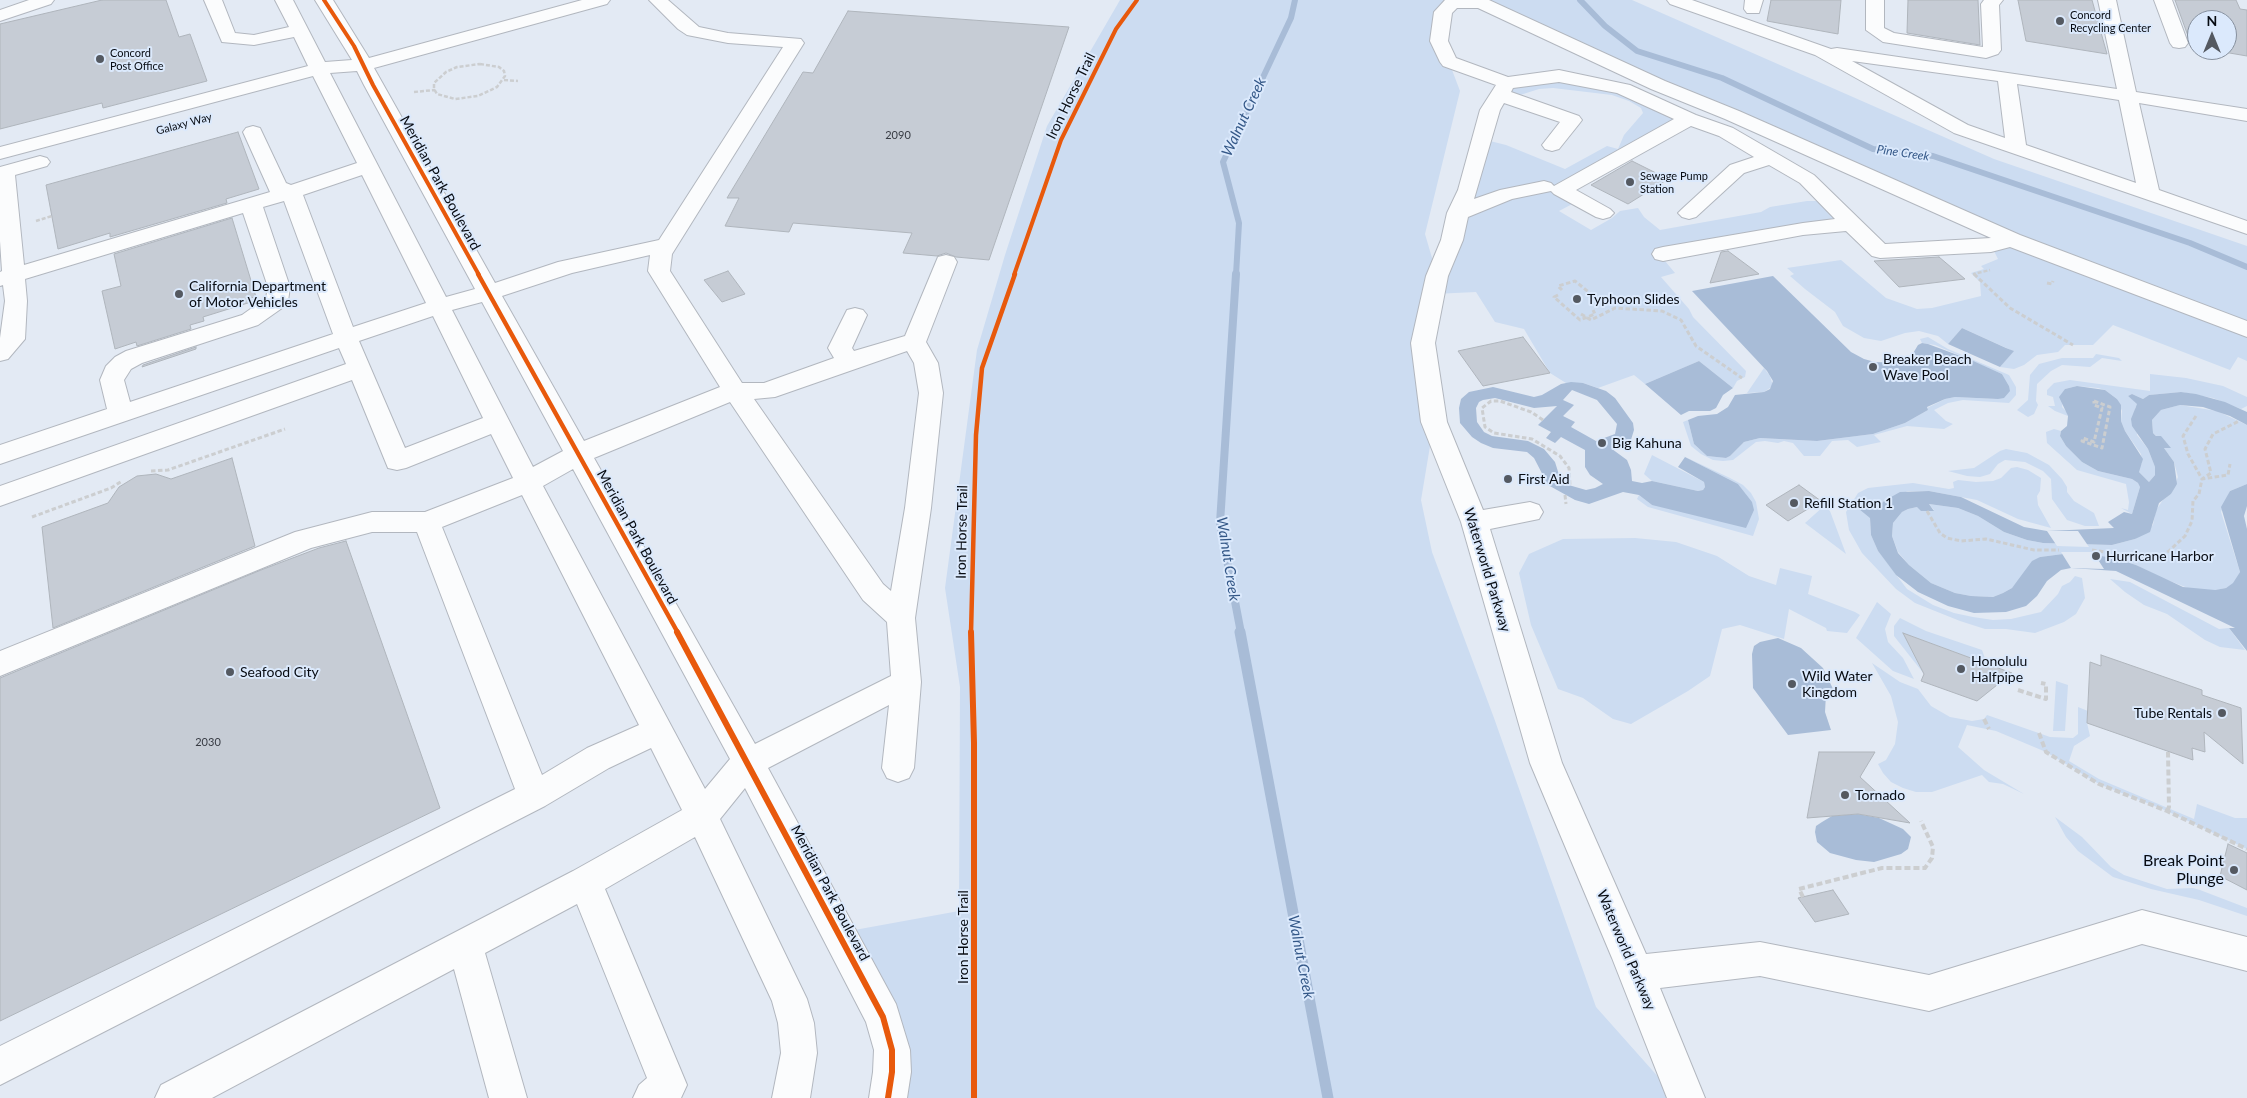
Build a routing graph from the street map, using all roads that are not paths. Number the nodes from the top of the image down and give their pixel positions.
1 (45, 0) edge
2 (213, 0) edge
3 (284, 0) edge
4 (324, 0) edge
5 (602, 0) edge
6 (658, 0) edge
7 (1676, 0) edge
8 (1875, 0) edge
9 (1994, 0) edge
10 (2107, 0) edge
11 (2163, 0) edge
12 (0, 16) edge
13 (299, 30) junction
14 (2179, 43) dead end
15 (1821, 51) junction
16 (364, 65) junction
17 (324, 76) junction
18 (2007, 77) junction
19 (1504, 89) junction
20 (2129, 96) junction
21 (217, 115) dead end
22 (2247, 115) edge
23 (1689, 119) junction
24 (253, 132) dead end
25 (1552, 145) dead end
26 (2016, 148) junction
27 (1771, 158) junction
28 (53, 159) dead end
29 (2, 166) edge
30 (369, 166) junction
31 (1472, 176) junction
32 (1552, 189) junction
33 (291, 192) junction
34 (2149, 194) junction
35 (251, 204) junction
36 (1458, 213) junction
37 (1603, 213) dead end
38 (1689, 213) dead end
39 (1851, 224) junction
40 (2247, 228) edge
41 (2012, 240) junction
42 (666, 245) junction
43 (1663, 254) dead end
44 (946, 262) dead end
45 (7, 277) edge
46 (489, 293) junction
47 (439, 306) junction
48 (855, 315) dead end
49 (2247, 329) edge
50 (346, 338) junction
51 (914, 342) junction
52 (0, 353) edge
53 (848, 362) junction
54 (360, 368) junction
55 (735, 392) junction
56 (121, 414) junction
57 (497, 422) junction
58 (578, 454) junction
59 (0, 456) edge
60 (528, 482) junction
61 (0, 496) edge
62 (1530, 512) dead end
63 (427, 522) junction
64 (1474, 522) junction
65 (901, 618) junction
66 (0, 664) edge
67 (906, 682) junction
68 (658, 731) junction
69 (748, 764) junction
70 (898, 768) dead end
71 (534, 796) junction
72 (700, 817) junction
73 (585, 882) junction
74 (465, 945) junction
75 (2247, 954) edge
76 (1636, 973) junction
77 (0, 1066) edge
78 (792, 1095) edge
79 (174, 1098) edge
80 (508, 1098) edge
81 (652, 1098) edge
82 (888, 1098) edge
83 (1686, 1098) edge

1 - 12 street
2 - 13 street
3 - 13 street
4 - 16 street, Meridian Park Boulevard
5 - 16 street, Galaxy Way
6 - 42 street
7 - 15 street
8 - 9 street
10 - 20 street
11 - 14 street
13 - 17 street
15 - 18 street
15 - 26 street
16 - 17 street, Galaxy Way
16 - 46 street, Meridian Park Boulevard
17 - 21 street, Galaxy Way
17 - 29 street, Galaxy Way
17 - 30 street
18 - 20 street
18 - 26 street
19 - 23 street
19 - 25 street
19 - 31 street, Waterworld Parkway
19 - 41 street
20 - 22 street
20 - 34 street
23 - 27 street
23 - 32 street
24 - 33 street
26 - 34 street
27 - 38 street
27 - 39 street
28 - 29 street
29 - 45 street
30 - 33 street
30 - 47 street
31 - 32 street
31 - 36 street, Waterworld Parkway
32 - 36 street
32 - 37 street
33 - 35 street
33 - 50 street
34 - 40 street
35 - 45 street
35 - 56 street
36 - 64 street, Waterworld Parkway
39 - 41 street
39 - 43 street
41 - 49 street
42 - 46 street
42 - 55 street
44 - 51 street
45 - 52 street
46 - 47 street
46 - 58 street, Meridian Park Boulevard
47 - 50 street
47 - 57 street
48 - 53 street
50 - 54 street
50 - 56 street
51 - 53 street
51 - 65 street
53 - 55 street
54 - 57 street
54 - 61 street
55 - 58 street
55 - 65 street
56 - 59 street
57 - 60 street
58 - 60 street
58 - 69 street, Meridian Park Boulevard
60 - 63 street
60 - 68 street
62 - 64 street
63 - 66 street
63 - 71 street
64 - 76 street, Waterworld Parkway
65 - 67 street
67 - 69 street
67 - 70 street
68 - 71 street
68 - 72 street
69 - 72 street
69 - 82 street, Meridian Park Boulevard
71 - 77 street
72 - 73 street
72 - 78 street
73 - 74 street
73 - 81 street
74 - 79 street
74 - 80 street
75 - 76 street
76 - 83 street, Waterworld Parkway

